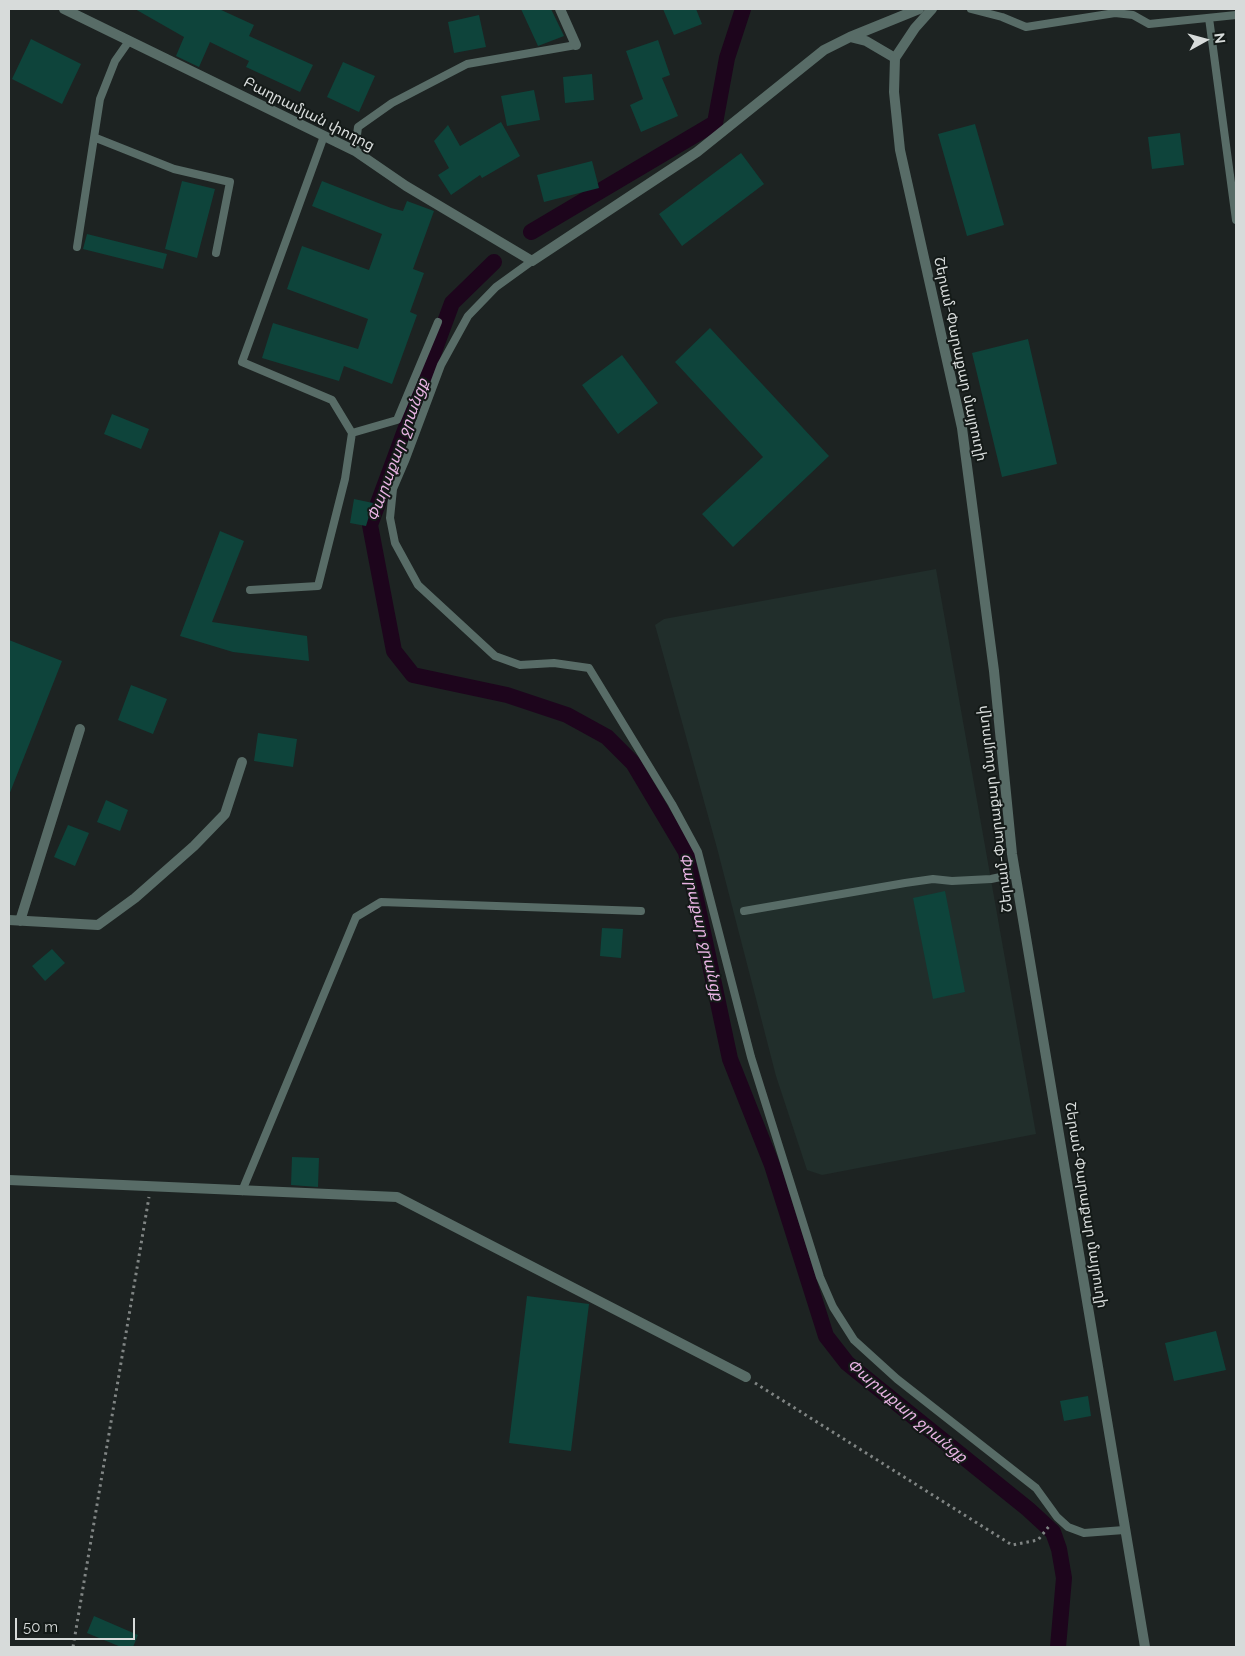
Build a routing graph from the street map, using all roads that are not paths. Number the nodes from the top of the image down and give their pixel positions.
1 (64, 9) edge
2 (560, 9) edge
3 (919, 9) edge
4 (932, 9) edge
5 (971, 9) edge
6 (1236, 15) edge
7 (1209, 18) junction
8 (850, 37) junction
9 (129, 40) junction
10 (576, 45) joint
11 (895, 58) junction
12 (324, 136) junction
13 (96, 138) junction
14 (355, 151) junction
15 (1236, 220) edge
16 (77, 247) dead end
17 (216, 253) dead end
18 (532, 261) junction
19 (438, 322) dead end
20 (352, 433) junction
21 (250, 590) dead end
22 (80, 729) dead end
23 (242, 762) dead end
24 (1015, 874) junction
25 (641, 911) dead end
26 (744, 911) dead end
27 (9, 920) edge
28 (20, 921) junction
29 (9, 1180) edge
30 (242, 1191) junction
31 (746, 1377) road end
32 (1124, 1530) junction
33 (1145, 1647) edge

1 - 9 street, Բաղրամյան փողոց
2 - 10 street
3 - 8 street
4 - 11 street
5 - 7 lane
6 - 7 lane
7 - 15 lane
8 - 11 street
8 - 18 street
9 - 12 street, Բաղրամյան փողոց
9 - 13 lane
10 - 14 lane
11 - 24 street, Շերամ-Փարաքար մայրուղի
12 - 14 street, Բաղրամյան փողոց
12 - 20 lane
13 - 16 lane
13 - 17 lane
14 - 18 street, Բաղրամյան փողոց
18 - 32 lane
19 - 20 lane
20 - 21 lane
22 - 28 street
23 - 28 street
24 - 26 lane
24 - 32 street, Շերամ-Փարաքար մայրուղի
25 - 30 lane
27 - 28 street
29 - 30 street
30 - 31 street
32 - 33 street, Շերամ-Փարաքար մայրուղի

